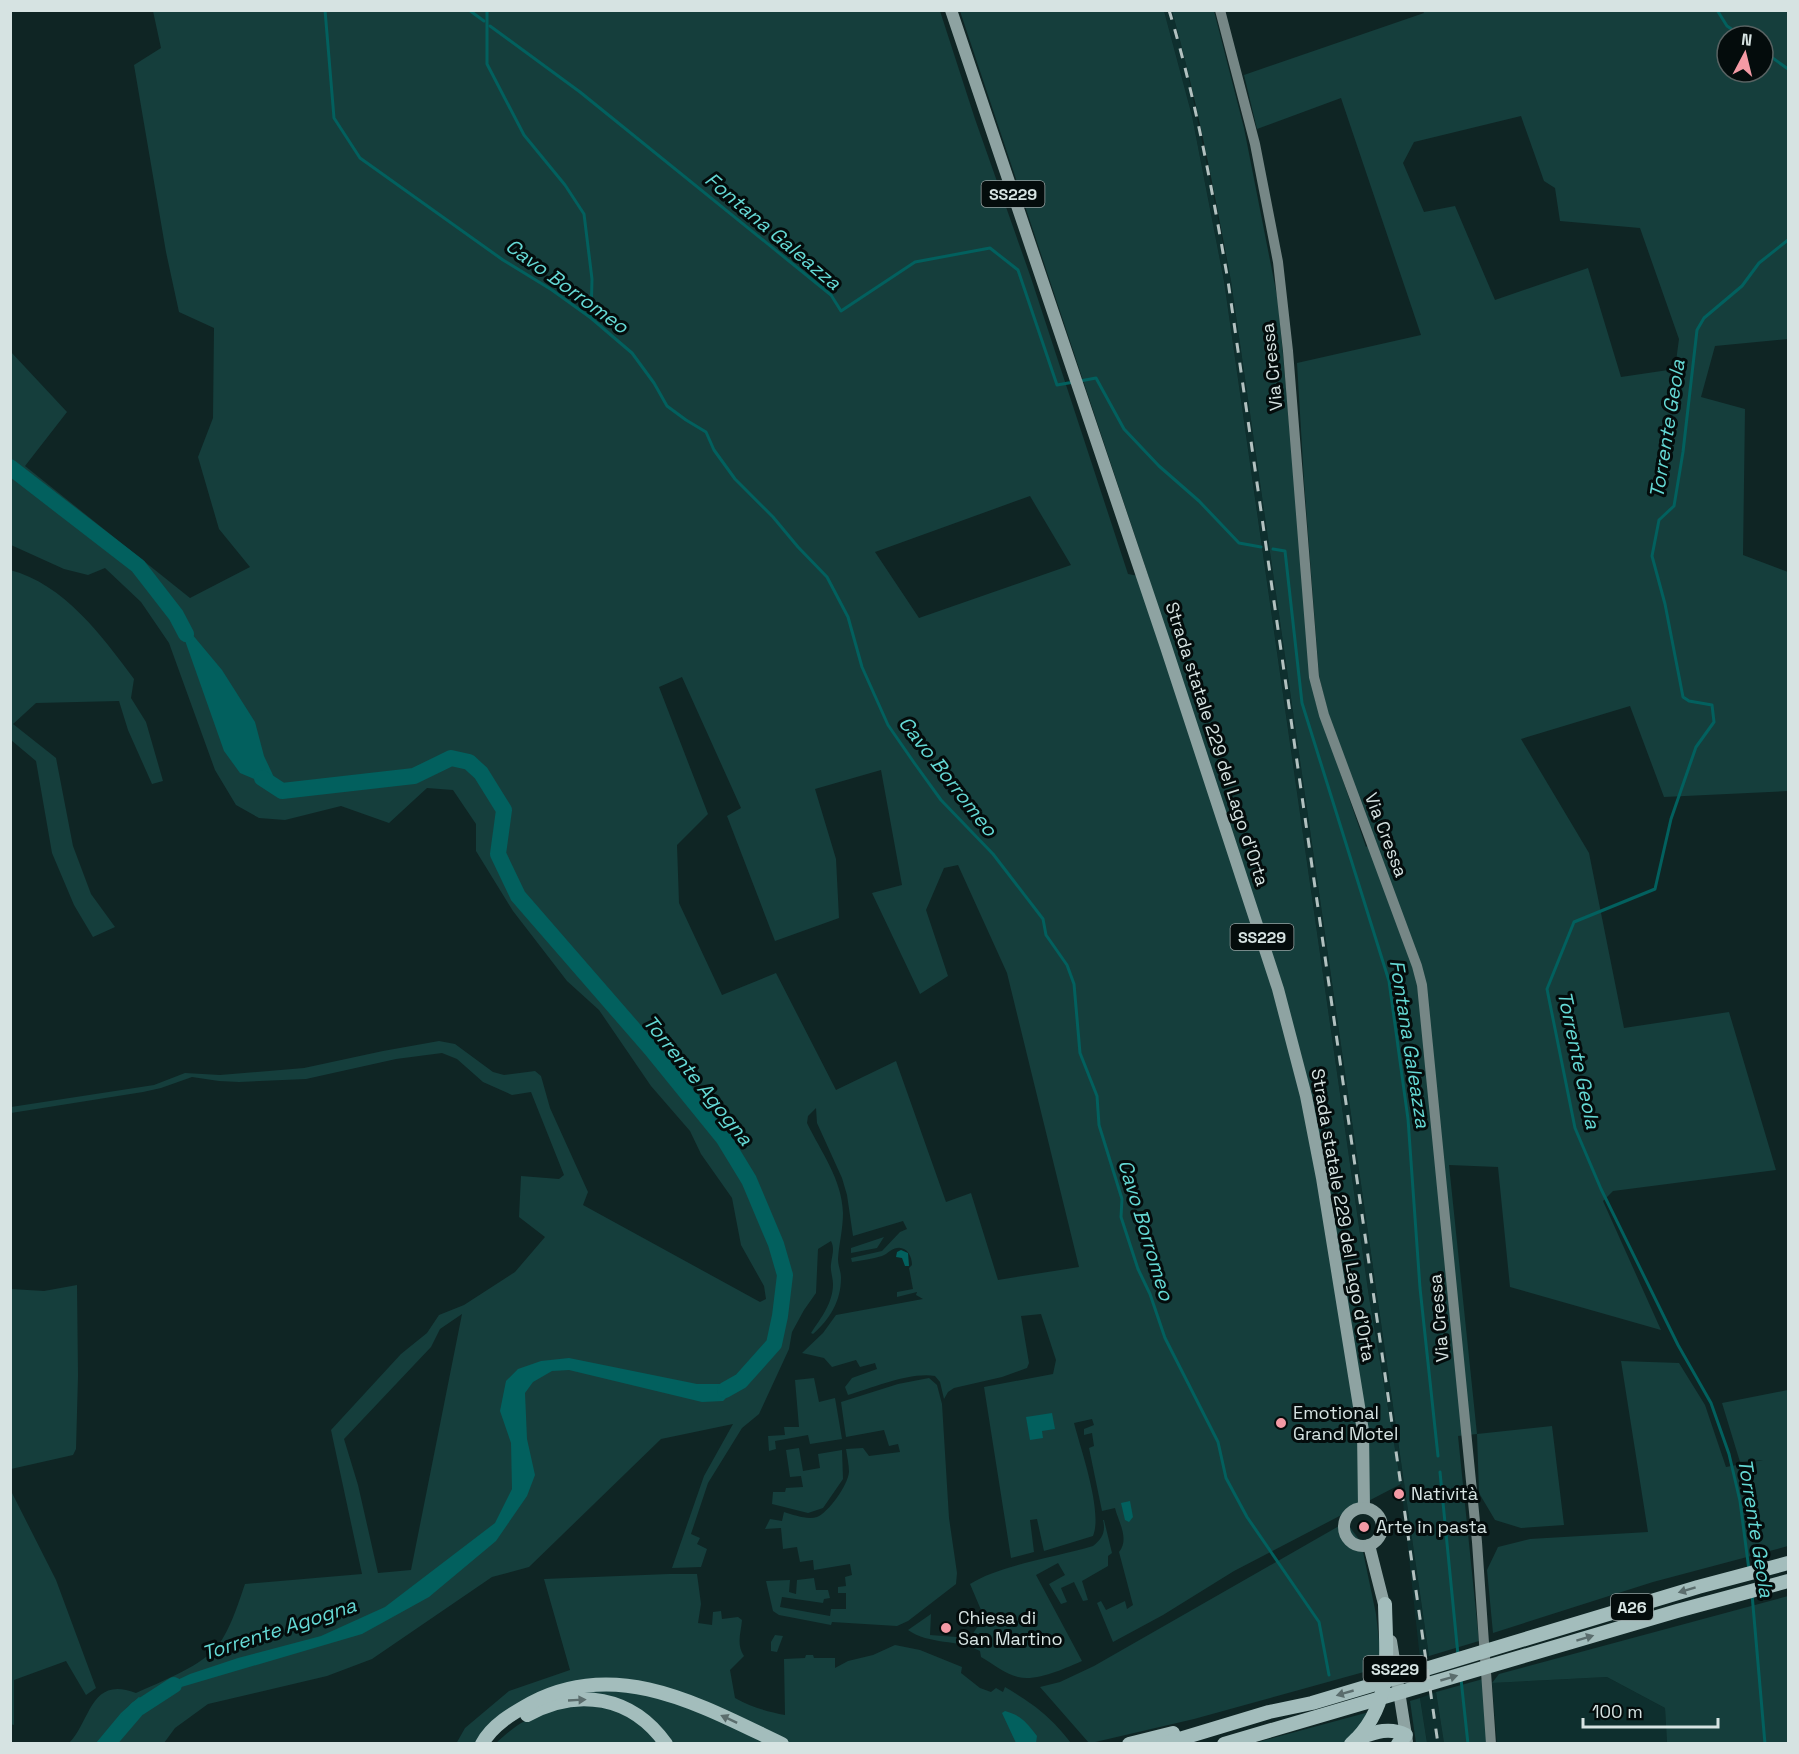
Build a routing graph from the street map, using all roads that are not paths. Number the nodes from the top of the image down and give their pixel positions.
1 (951, 10) edge
2 (1220, 10) edge
3 (1364, 1508) junction
4 (1369, 1545) junction
5 (1788, 1563) edge
6 (1788, 1581) edge
7 (1384, 1604) junction
8 (1269, 1712) junction
9 (1354, 1741) edge
10 (1404, 1741) edge
11 (482, 1743) edge
12 (490, 1743) edge
13 (666, 1743) edge
14 (782, 1743) edge
15 (1129, 1743) edge
16 (1163, 1743) edge
17 (1224, 1743) edge
18 (1491, 1743) edge

1 - 3 main road, Strada statale 229 del Lago d'Orta / SS229
2 - 18 main road, Via Cressa
3 - 4 main road
3 - 4 main road
4 - 7 main road, SS229
5 -> 8 highway, A26
17 -> 6 highway, A26
7 - 9 highway
7 - 10 main road, SS229
8 - 15 highway
8 - 16 highway, A26
9 - 10 highway
14 -> 11 highway
12 -> 13 highway

